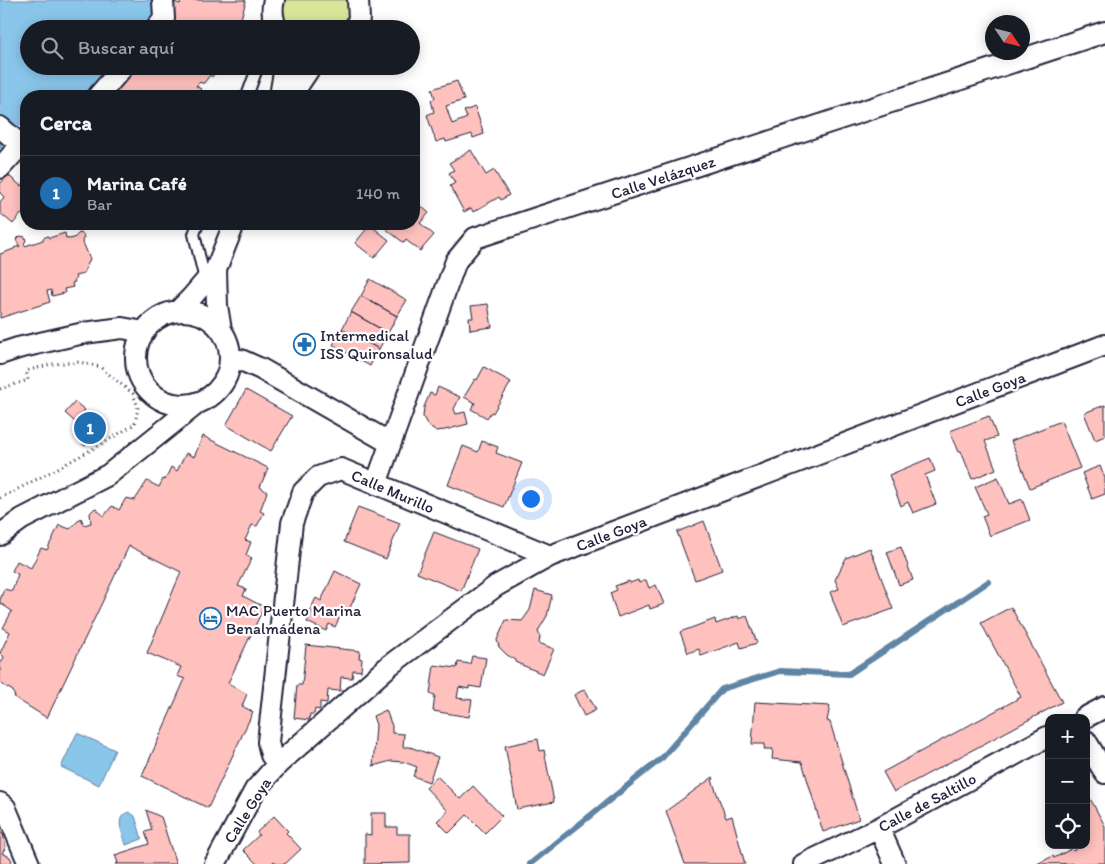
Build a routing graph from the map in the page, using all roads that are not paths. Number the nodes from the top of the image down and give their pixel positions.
1 (163, 0) edge
2 (274, 0) edge
3 (358, 0) edge
4 (163, 20) edge
5 (273, 20) edge
6 (358, 20) edge
7 (1105, 32) edge
8 (116, 75) edge
9 (255, 75) edge
10 (284, 75) edge
11 (305, 75) edge
12 (103, 90) edge
13 (249, 90) edge
14 (281, 90) edge
15 (295, 90) edge
16 (15, 138) edge
17 (0, 168) edge
18 (196, 230) edge
19 (231, 230) edge
20 (210, 274) junction
21 (178, 311) junction
22 (221, 330) junction
23 (144, 332) junction
24 (1105, 345) edge
25 (0, 354) edge
26 (230, 360) junction
27 (198, 402) junction
28 (390, 444) junction
29 (376, 484) junction
30 (0, 535) edge
31 (550, 556) junction
32 (1105, 707) edge
33 (1090, 715) edge
34 (1045, 738) edge
35 (1090, 748) edge
36 (278, 764) junction
37 (1105, 773) edge
38 (0, 803) edge
39 (879, 828) junction
40 (29, 864) edge
41 (215, 864) edge
42 (804, 864) edge
43 (894, 864) edge

1 - 4 street
2 - 5 street
3 - 6 street
7 - 28 street, Calle Velázquez
8 - 12 street
9 - 13 lane
10 - 14 street
11 - 15 street
16 - 17 street
18 - 20 lane
19 - 20 street
20 - 21 street
20 - 22 street
21 - 22 street
21 - 23 street
22 - 26 street
23 - 25 street
23 - 27 street
24 - 31 street, Calle Goya
26 - 27 street
26 - 28 street
27 - 30 street
28 - 29 street, Calle Velázquez
29 - 31 street, Calle Murillo
29 - 36 street, Calle Murillo
31 - 36 street, Calle Goya
32 - 33 street
34 - 39 street, Calle de Saltillo
35 - 37 street
36 - 41 street, Calle Goya
38 - 40 street
39 - 42 street, Calle de Saltillo
39 - 43 street

